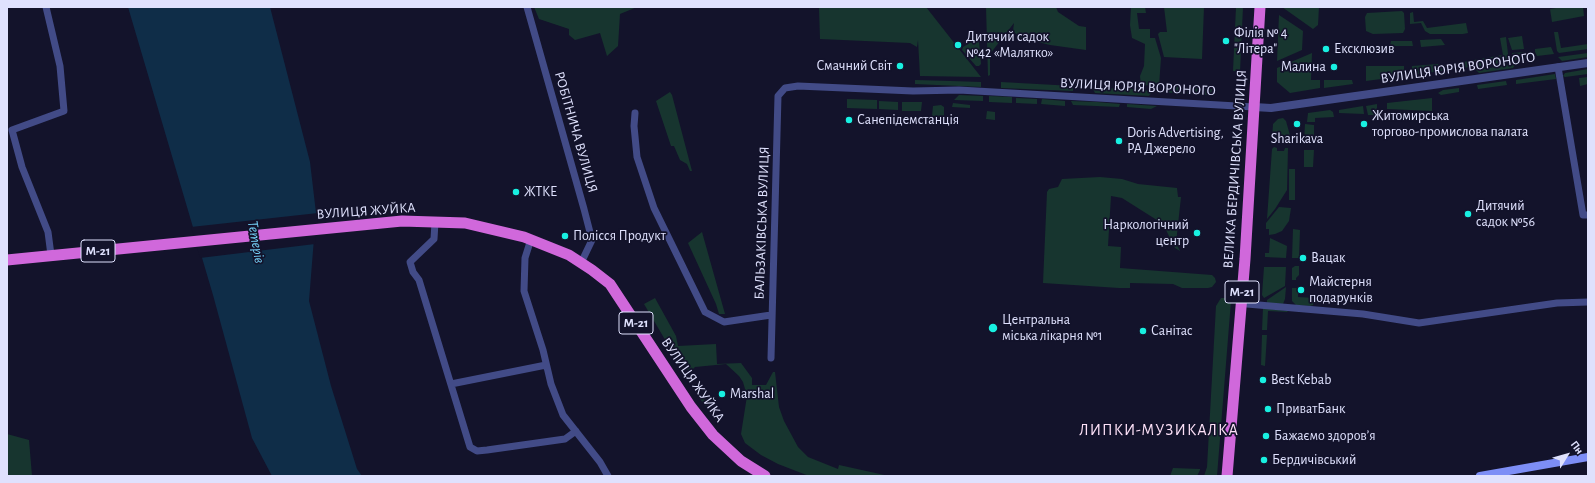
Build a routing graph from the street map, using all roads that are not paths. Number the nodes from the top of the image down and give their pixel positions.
1 (46, 7) edge
2 (527, 7) edge
3 (1260, 7) edge
4 (1265, 7) edge
5 (1588, 63) edge
6 (1558, 68) junction
7 (782, 91) joint
8 (1257, 108) junction
9 (635, 113) dead end
10 (1588, 214) edge
11 (435, 222) junction
12 (531, 239) junction
13 (51, 256) junction
14 (7, 260) edge
15 (581, 263) junction
16 (1588, 302) edge
17 (1247, 304) junction
18 (772, 315) junction
19 (771, 358) dead end
20 (546, 365) junction
21 (451, 384) junction
22 (576, 431) junction
23 (1588, 457) edge
24 (608, 476) edge
25 (765, 476) edge
26 (1227, 476) edge
27 (1234, 476) edge
28 (1480, 476) edge

1 - 13 street
2 - 15 street, РОБІТНИЧА ВУЛИЦЯ
3 - 8 highway, ВЕЛИКА БЕРДИЧІВСЬКА ВУЛИЦЯ / М-21
4 - 8 highway, ВЕЛИКА БЕРДИЧІВСЬКА ВУЛИЦЯ / М-21
5 - 6 street, ВУЛИЦЯ ЮРІЯ ВОРОНОГО
6 - 8 street, ВУЛИЦЯ ЮРІЯ ВОРОНОГО
6 - 10 street
7 - 8 street, ВУЛИЦЯ ЮРІЯ ВОРОНОГО
7 - 18 street, БАЛЬЗАКІВСЬКА ВУЛИЦЯ
8 - 17 highway, ВЕЛИКА БЕРДИЧІВСЬКА ВУЛИЦЯ / М-21
8 - 26 highway, ВЕЛИКА БЕРДИЧІВСЬКА ВУЛИЦЯ / М-21
9 - 18 street
11 - 12 highway, ВУЛИЦЯ ЖУЙКА / М-21
11 - 13 highway, ВУЛИЦЯ ЖУЙКА / М-21
11 - 21 street
12 - 15 highway, ВУЛИЦЯ ЖУЙКА / М-21
12 - 20 street
13 - 14 highway, ВУЛИЦЯ ЖУЙКА / М-21
15 - 25 highway, ВУЛИЦЯ ЖУЙКА / М-21
16 - 17 street
17 - 27 highway, ВЕЛИКА БЕРДИЧІВСЬКА ВУЛИЦЯ / М-21
18 - 19 street, БАЛЬЗАКІВСЬКА ВУЛИЦЯ
20 - 21 street
20 - 22 street
21 - 22 street
22 - 24 street
23 - 28 main road

